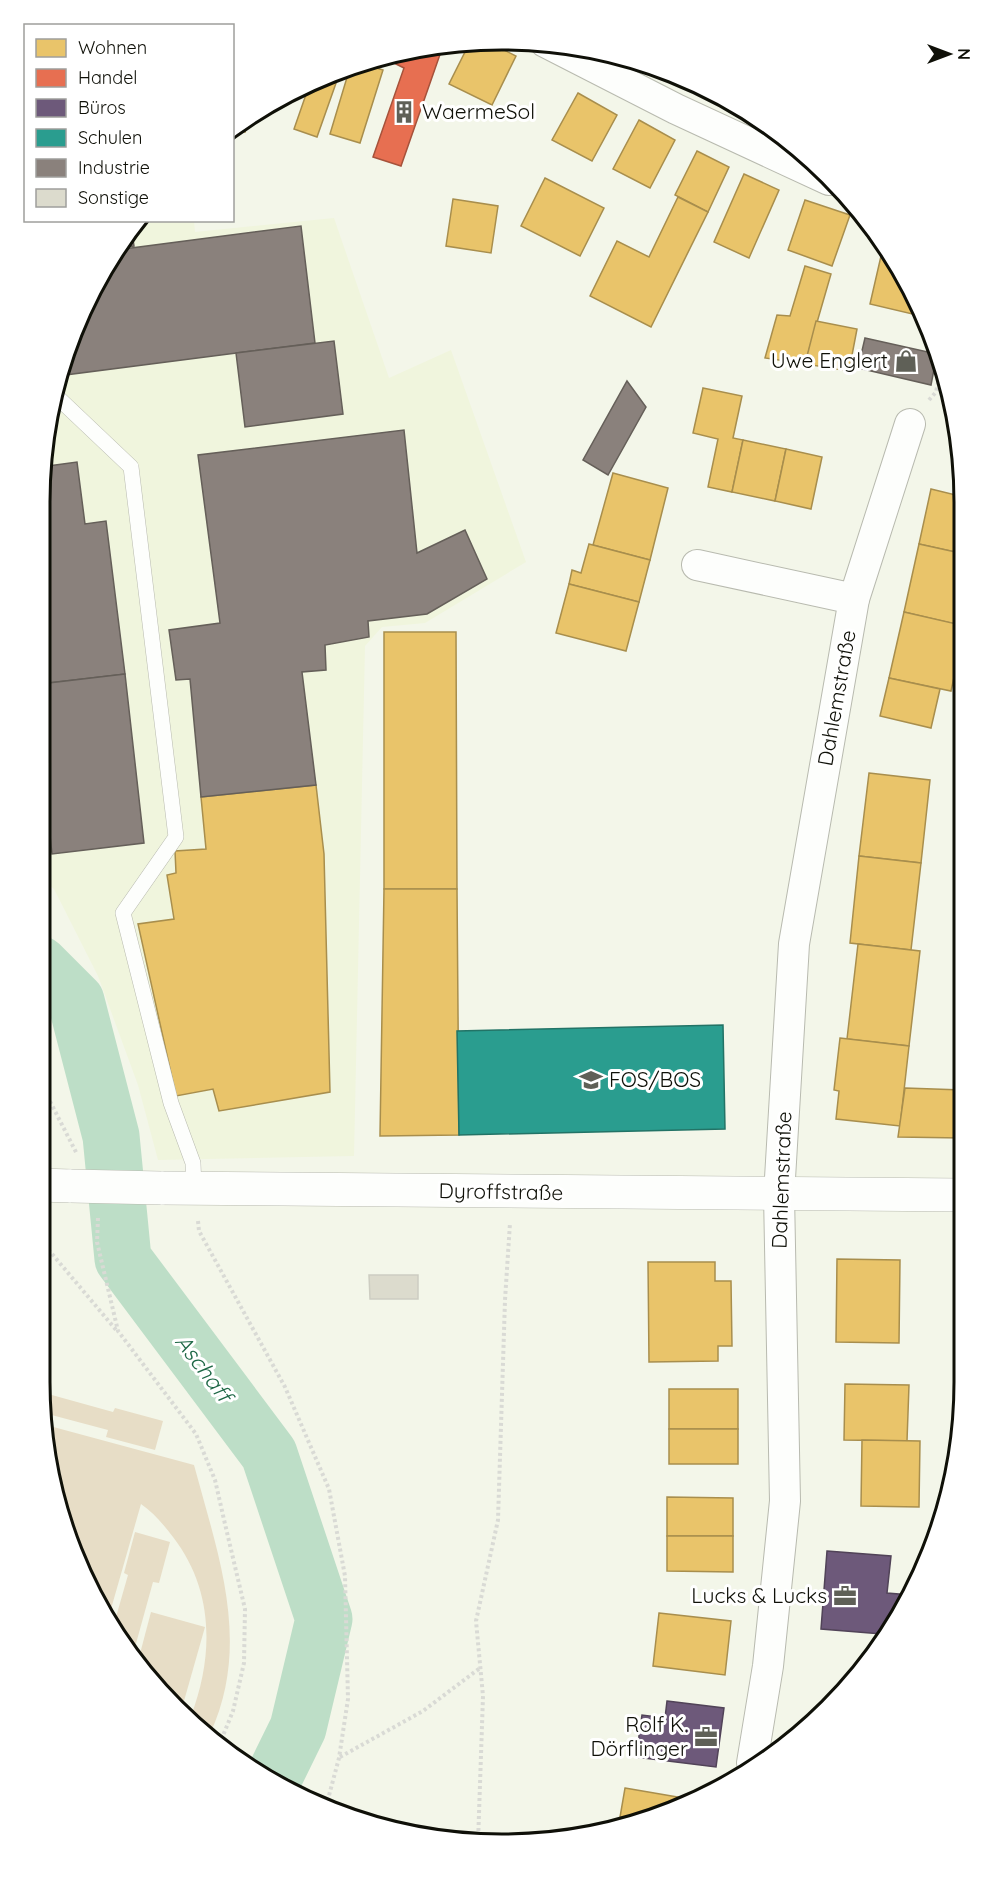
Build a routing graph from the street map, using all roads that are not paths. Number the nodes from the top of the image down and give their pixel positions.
1 (570, 55) edge
2 (808, 170) edge
3 (61, 401) edge
4 (910, 424) dead end
5 (697, 565) dead end
6 (854, 599) junction
7 (64, 1178) edge
8 (194, 1189) junction
9 (779, 1195) junction
10 (954, 1195) edge
11 (753, 1757) edge

1 - 2 street
3 - 8 lane
4 - 6 street, Dahlemstraße
5 - 6 street
6 - 9 street, Dahlemstraße
7 - 8 main road, Dyroffstraße, bridge
8 - 9 main road, Dyroffstraße
9 - 10 main road, Dyroffstraße
9 - 11 street, Dahlemstraße

